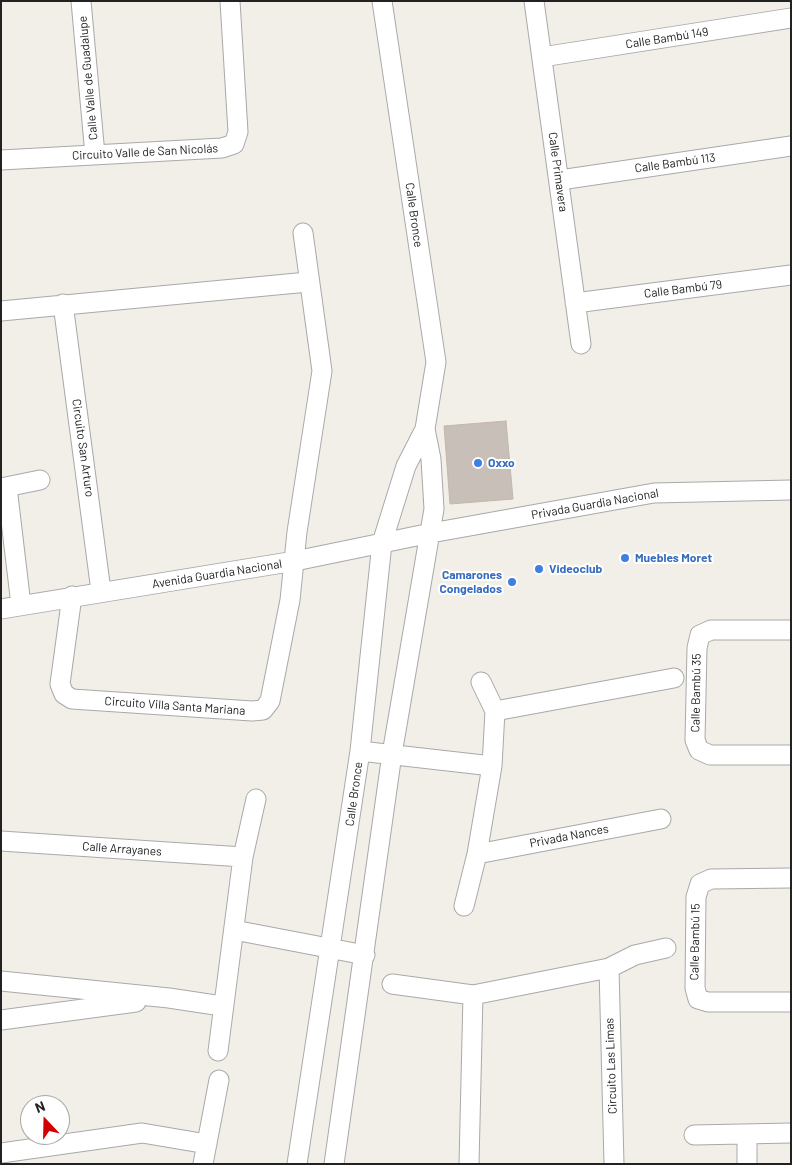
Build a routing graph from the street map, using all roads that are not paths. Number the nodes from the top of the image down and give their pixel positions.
1 (81, 1) edge
2 (230, 1) edge
3 (382, 1) edge
4 (534, 1) edge
5 (791, 18) edge
6 (542, 57) junction
7 (791, 146) edge
8 (95, 154) junction
9 (1, 160) edge
10 (560, 180) junction
11 (303, 233) dead end
12 (791, 275) edge
13 (308, 282) junction
14 (575, 303) junction
15 (63, 304) junction
16 (1, 311) edge
17 (581, 344) dead end
18 (425, 429) junction
19 (40, 480) dead end
20 (4, 487) edge
21 (791, 490) edge
22 (431, 534) junction
23 (382, 543) junction
24 (295, 561) junction
25 (101, 591) junction
26 (72, 596) junction
27 (21, 605) junction
28 (1, 609) edge
29 (791, 630) edge
30 (674, 678) dead end
31 (481, 682) dead end
32 (495, 711) junction
33 (360, 751) junction
34 (392, 754) junction
35 (791, 755) edge
36 (492, 766) junction
37 (256, 799) dead end
38 (660, 819) dead end
39 (1, 841) edge
40 (477, 854) junction
41 (243, 857) junction
42 (791, 878) edge
43 (464, 906) dead end
44 (234, 930) junction
45 (666, 948) dead end
46 (331, 950) junction
47 (365, 955) junction
48 (609, 968) junction
49 (1, 981) edge
50 (392, 984) dead end
51 (472, 996) junction
52 (168, 998) junction
53 (791, 1002) edge
54 (222, 1006) junction
55 (1, 1020) edge
56 (218, 1051) dead end
57 (219, 1080) dead end
58 (791, 1133) edge
59 (747, 1134) junction
60 (694, 1135) dead end
61 (207, 1144) junction
62 (1, 1153) edge
63 (203, 1164) edge
64 (297, 1164) edge
65 (334, 1164) edge
66 (469, 1164) edge
67 (614, 1164) edge
68 (747, 1164) edge

1 - 8 street, Calle Valle de Guadalupe
2 - 8 street, Circuito Valle de San Nicolás
3 - 18 street, Calle Bronce
4 - 6 street, Calle Primavera
5 - 6 street, Calle Bambú 149
6 - 10 street, Calle Primavera
7 - 10 street, Calle Bambú 113
8 - 9 street, Circuito Valle de San Nicolás
10 - 14 street, Calle Primavera
11 - 13 street
12 - 14 street, Calle Bambú 79
13 - 15 street
13 - 24 street
14 - 17 street, Calle Primavera
15 - 16 street
15 - 25 street, Circuito San Arturo
18 - 22 street, Calle Bronce
18 - 23 street, Calle Bronce
19 - 20 street
20 - 27 street
21 - 22 street, Privada Guardia Nacional
22 - 23 street, Avenida Guardia Nacional
22 - 34 street, Calle Bronce
23 - 24 street, Avenida Guardia Nacional
23 - 33 street, Calle Bronce
24 - 25 street, Avenida Guardia Nacional
24 - 26 street, Circuito Villa Santa Mariana
25 - 26 street, Avenida Guardia Nacional
26 - 27 street, Avenida Guardia Nacional
27 - 28 street, Avenida Guardia Nacional
29 - 35 street, Calle Bambú 35
30 - 32 street
31 - 32 street
32 - 36 street
33 - 34 street
33 - 46 street, Calle Bronce
34 - 36 street
34 - 47 street, Calle Bronce
36 - 40 street
37 - 41 street
38 - 40 street, Privada Nances
39 - 41 street, Calle Arrayanes
40 - 43 street
41 - 44 street
42 - 53 street, Calle Bambú 15
44 - 46 street
44 - 54 street
45 - 48 street
46 - 47 street
46 - 64 street, Calle Bronce
47 - 65 street, Calle Bronce
48 - 51 street
48 - 67 street, Circuito Las Limas
49 - 52 street
50 - 51 street
51 - 66 street
52 - 54 street
52 - 55 street
54 - 56 street
57 - 61 street
58 - 59 street
59 - 60 street
59 - 68 street
61 - 62 street
61 - 63 street

